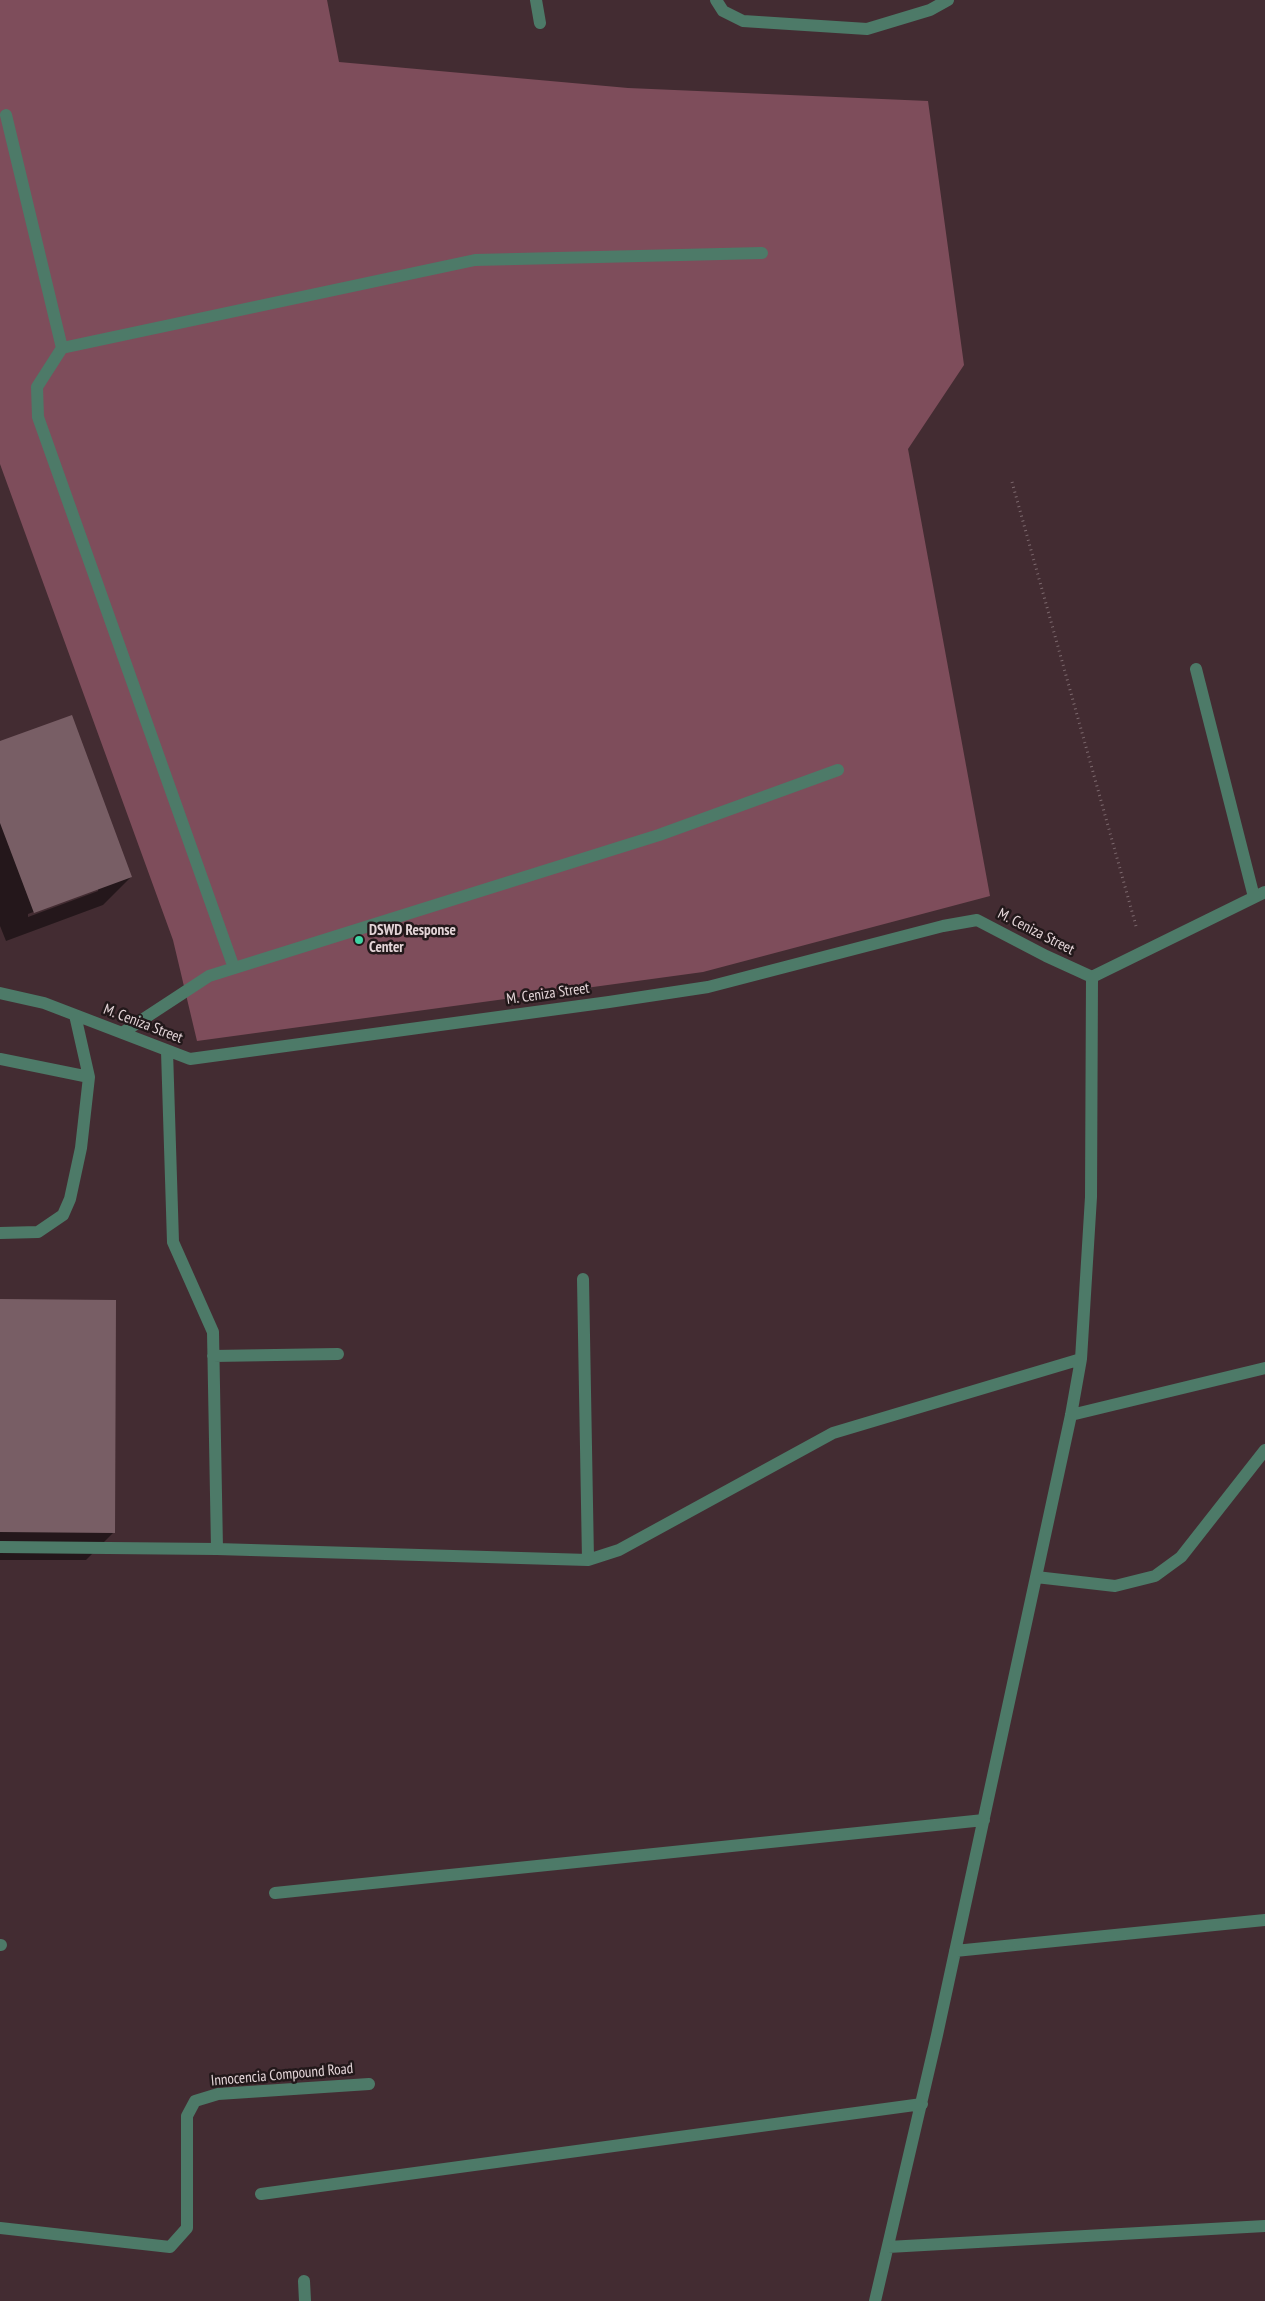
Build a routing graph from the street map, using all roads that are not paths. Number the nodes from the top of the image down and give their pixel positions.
1 (536, 0) edge
2 (716, 0) edge
3 (948, 0) edge
4 (540, 23) dead end
5 (6, 115) dead end
6 (762, 253) dead end
7 (62, 348) junction
8 (1196, 669) dead end
9 (838, 770) dead end
10 (1260, 894) edge
11 (234, 968) junction
12 (1092, 977) junction
13 (0, 993) edge
14 (76, 1015) junction
15 (122, 1033) junction
16 (167, 1050) junction
17 (0, 1059) edge
18 (89, 1077) junction
19 (0, 1233) edge
20 (583, 1279) dead end
21 (338, 1354) dead end
22 (213, 1356) junction
23 (1081, 1359) junction
24 (1265, 1368) edge
25 (1072, 1415) junction
26 (1265, 1450) edge
27 (0, 1547) edge
28 (217, 1549) junction
29 (588, 1560) junction
30 (1036, 1577) junction
31 (984, 1820) junction
32 (275, 1893) dead end
33 (1265, 1920) edge
34 (955, 1951) junction
35 (369, 2084) dead end
36 (922, 2104) junction
37 (261, 2194) dead end
38 (1265, 2226) edge
39 (0, 2228) edge
40 (888, 2247) junction
41 (304, 2281) dead end
42 (305, 2301) edge
43 (875, 2301) edge

1 - 4 street
2 - 3 street
5 - 7 street
6 - 7 street
7 - 11 street
8 - 10 street
9 - 11 street
10 - 12 street
11 - 15 street
12 - 16 street, M. Ceniza Street
12 - 23 street
13 - 14 street, M. Ceniza Street
14 - 15 street, M. Ceniza Street
14 - 18 street
15 - 16 street, M. Ceniza Street
16 - 22 street
17 - 18 street
18 - 19 street
20 - 29 street
21 - 22 street
22 - 28 street
23 - 25 street
23 - 29 street
24 - 25 street
25 - 30 street
26 - 30 street
27 - 28 street
28 - 29 street
30 - 31 street
31 - 32 street
31 - 34 street
33 - 34 street
34 - 36 street
35 - 39 street, Innocencia Compound Road
36 - 37 street
36 - 40 street
38 - 40 street
40 - 43 street
41 - 42 street

